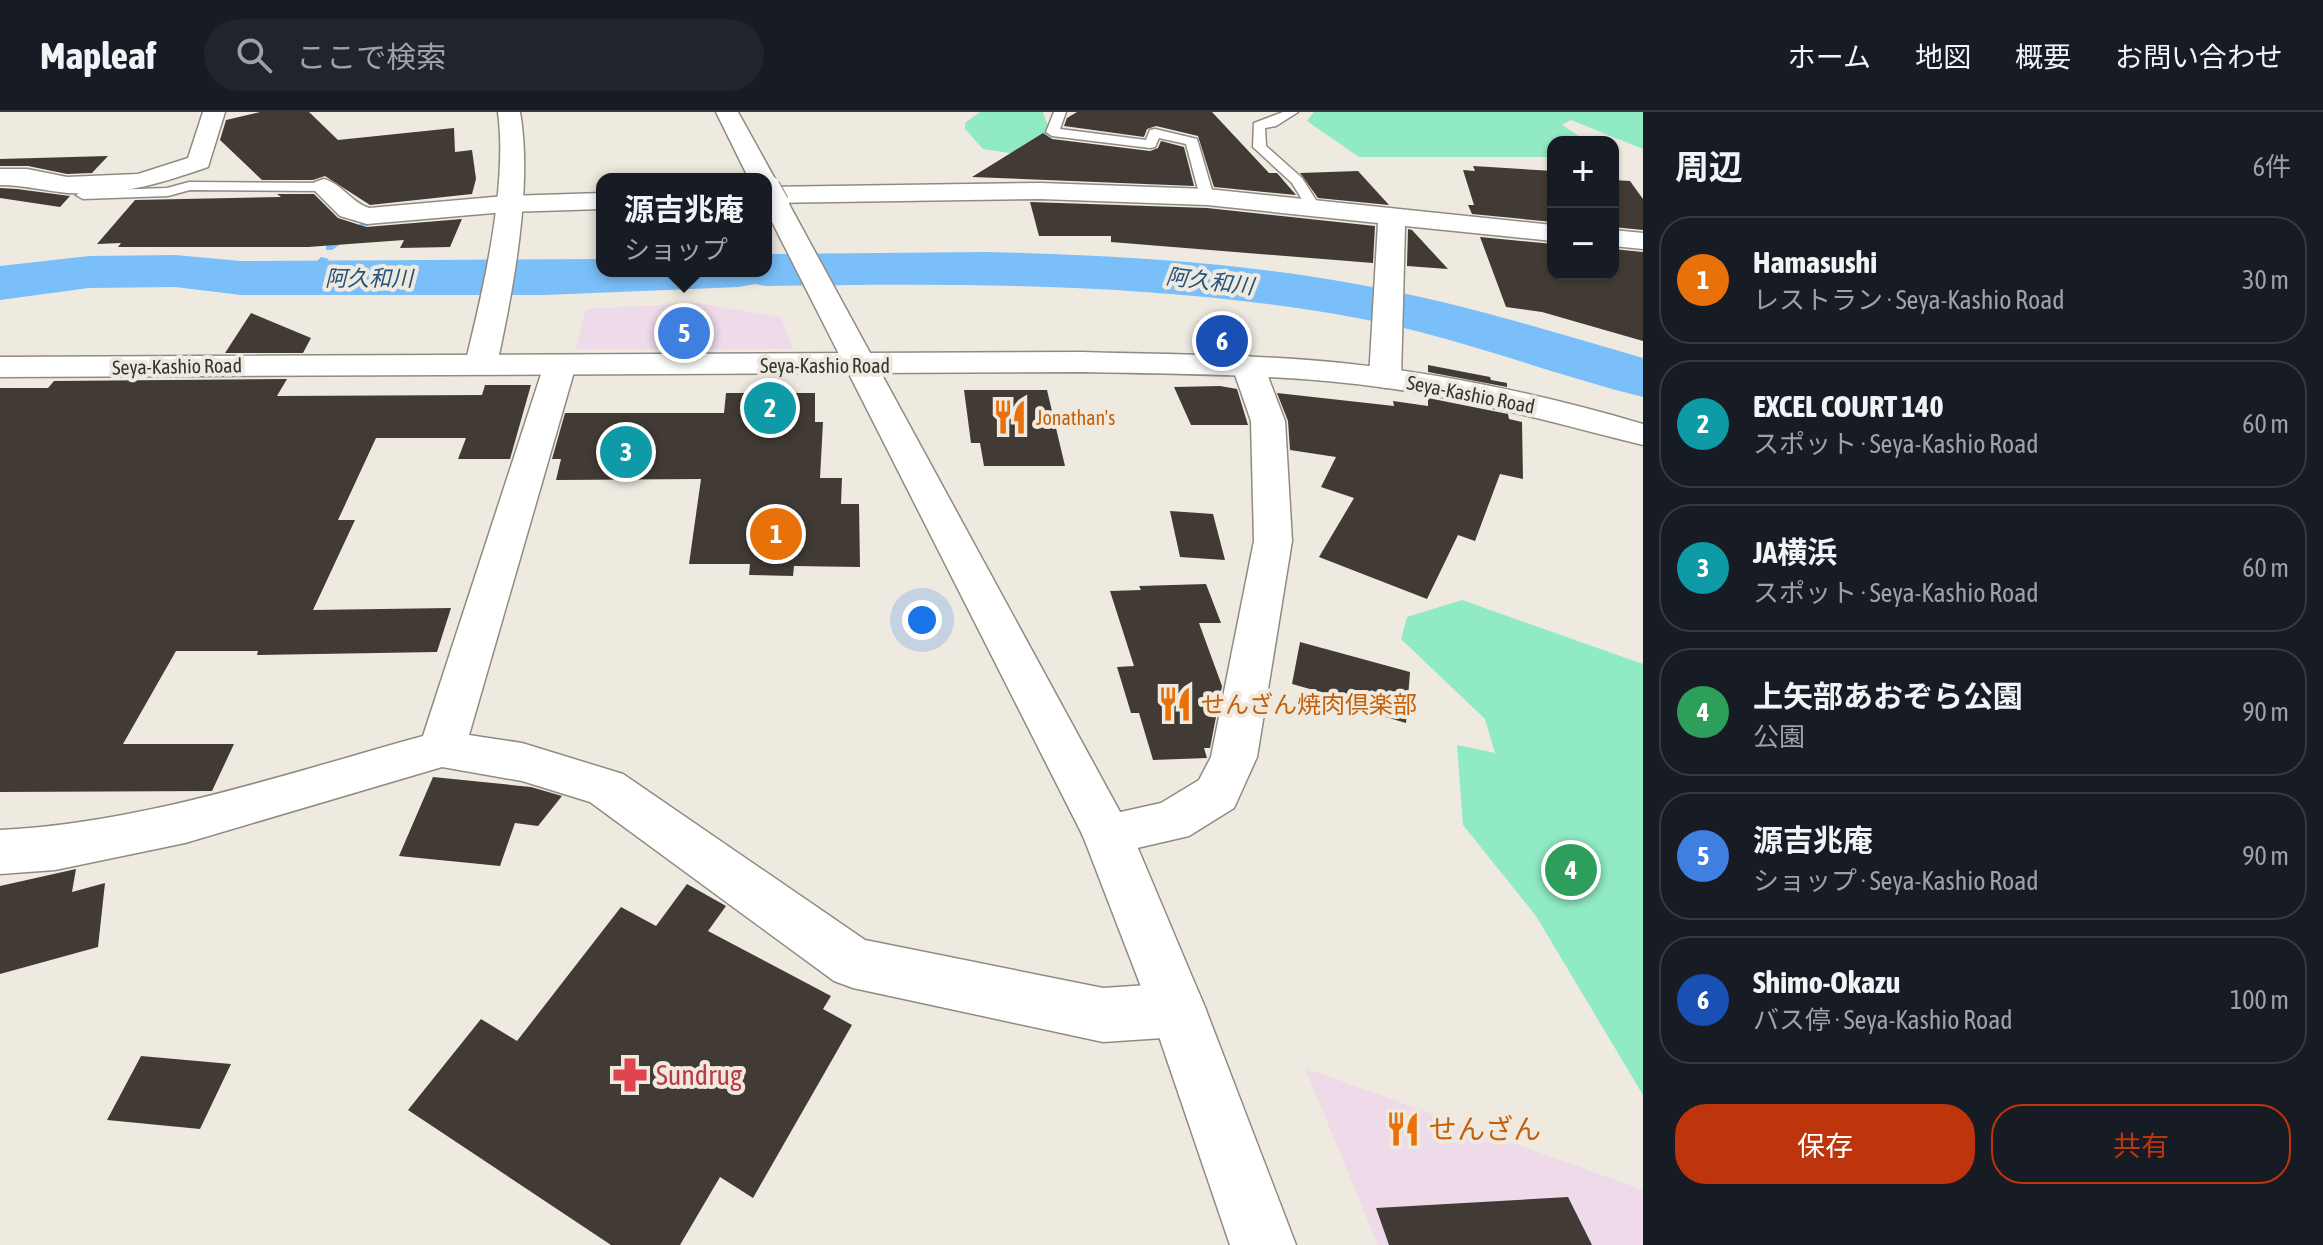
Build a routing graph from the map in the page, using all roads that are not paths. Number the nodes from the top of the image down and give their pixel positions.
1 (214, 112) edge
2 (509, 112) edge
3 (727, 112) edge
4 (1060, 112) edge
5 (1292, 112) edge
6 (199, 162) junction
7 (759, 173) edge
8 (0, 177) edge
9 (324, 187) joint
10 (152, 193) junction
11 (772, 193) edge
12 (83, 195) dead end
13 (1207, 197) junction
14 (772, 198) edge
15 (596, 201) edge
16 (505, 204) junction
17 (1314, 208) junction
18 (1392, 216) junction
19 (1547, 232) edge
20 (1619, 239) edge
21 (1643, 241) edge
22 (481, 364) junction
23 (560, 365) junction
24 (863, 365) junction
25 (1248, 366) junction
26 (0, 367) edge
27 (1385, 378) junction
28 (1643, 435) edge
29 (442, 749) junction
30 (1107, 834) junction
31 (0, 852) edge
32 (1178, 1010) junction
33 (1263, 1245) edge

1 - 6 street
2 - 16 street
3 - 7 street
4 - 13 lane
5 - 17 lane
6 - 8 street
6 - 10 lane
9 - 10 lane
9 - 16 street
10 - 12 lane
11 - 13 street
13 - 17 street
14 - 24 street
15 - 16 street
16 - 22 street
17 - 18 street
18 - 19 street
18 - 27 street
20 - 21 street
22 - 23 street, Seya-Kashio Road
22 - 26 street, Seya-Kashio Road
23 - 24 street, Seya-Kashio Road
23 - 29 street
24 - 25 street, Seya-Kashio Road
24 - 30 street
25 - 27 street, Seya-Kashio Road
25 - 30 street
27 - 28 street, Seya-Kashio Road
29 - 31 street
29 - 32 street
30 - 32 street
32 - 33 street

